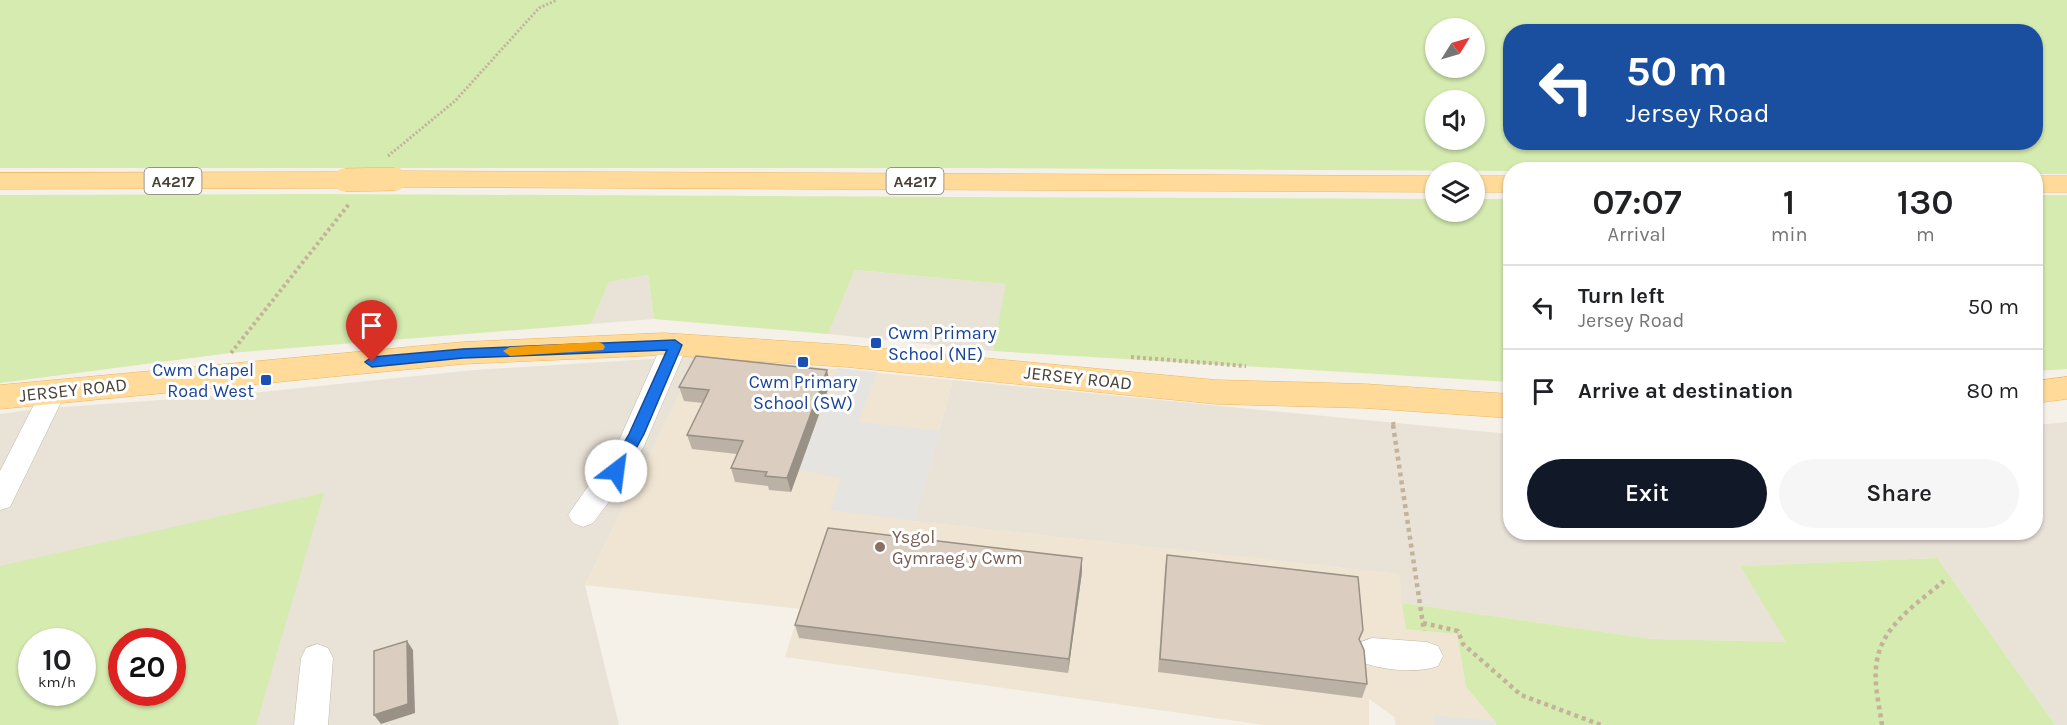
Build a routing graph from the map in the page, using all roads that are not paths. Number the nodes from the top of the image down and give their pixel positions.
1 (0, 181) edge
2 (1425, 184) edge
3 (1485, 184) edge
4 (1503, 184) edge
5 (2043, 184) edge
6 (2067, 184) edge
7 (675, 345) junction
8 (2067, 388) edge
9 (54, 390) junction
10 (2043, 391) edge
11 (0, 397) edge
12 (1503, 406) edge
13 (0, 499) edge
14 (583, 515) dead end
15 (1372, 652) dead end
16 (1427, 656) road end
17 (317, 658) dead end
18 (311, 725) edge

1 - 2 main road, A4217, bridge
3 - 4 main road
5 - 6 main road
7 - 9 main road, JERSEY ROAD
7 - 12 main road, JERSEY ROAD
7 - 14 street
8 - 10 main road
9 - 11 main road, JERSEY ROAD
9 - 13 street
15 - 16 street
17 - 18 street

